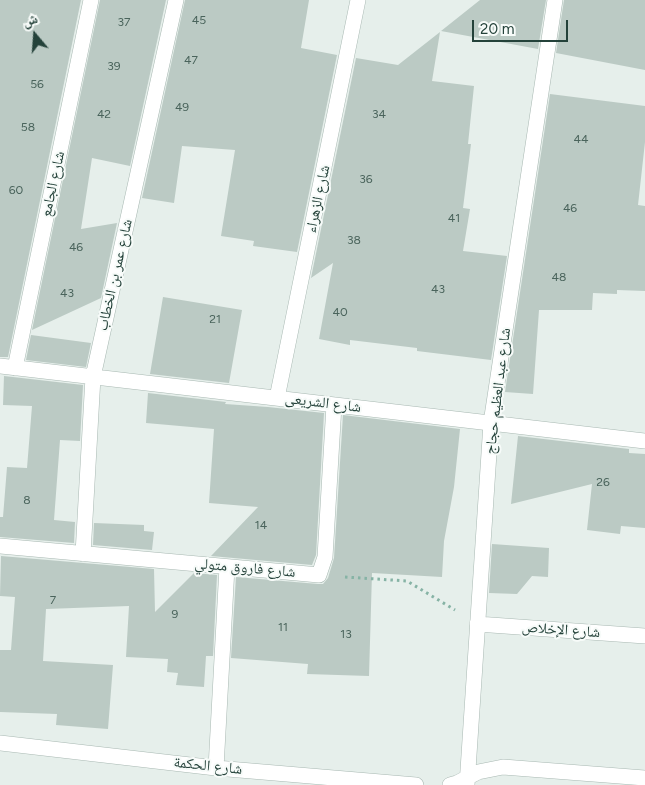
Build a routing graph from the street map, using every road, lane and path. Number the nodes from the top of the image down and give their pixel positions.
1 (91, 0) edge
2 (176, 0) edge
3 (358, 0) edge
4 (555, 0) edge
5 (8, 367) edge
6 (92, 377) junction
7 (277, 398) junction
8 (334, 405) junction
9 (491, 423) junction
10 (645, 441) edge
11 (0, 546) edge
12 (83, 554) junction
13 (227, 567) junction
14 (319, 575) junction
15 (477, 624) junction
16 (645, 636) edge
17 (0, 743) edge
18 (216, 768) junction
19 (645, 778) edge
20 (467, 782) edge
21 (416, 785) edge
22 (450, 785) edge

1 - 5 street, شارع الجامع
2 - 6 street, شارع عمر بن الخطاب
3 - 7 street, شارع الزهراء
4 - 9 street, شارع عبد العظيم حجاج
5 - 6 street, شارع الشريعى
6 - 7 street, شارع الشريعى
6 - 12 street, شارع عمر بن الخطاب
7 - 8 street, شارع الشريعى
8 - 9 street, شارع الشريعى
8 - 14 street
9 - 10 street, شارع الشريعى
9 - 15 street, شارع عبد العظيم حجاج
11 - 12 street, شارع فاروق متولي
12 - 13 street, شارع فاروق متولي
13 - 14 street, شارع فاروق متولي
13 - 18 street
14 - 15 path
15 - 16 street, شارع الإخلاص
15 - 20 street, شارع عبد العظيم حجاج
17 - 18 street, شارع الحكمة
18 - 21 street, شارع الحكمة
19 - 20 street
20 - 22 street

